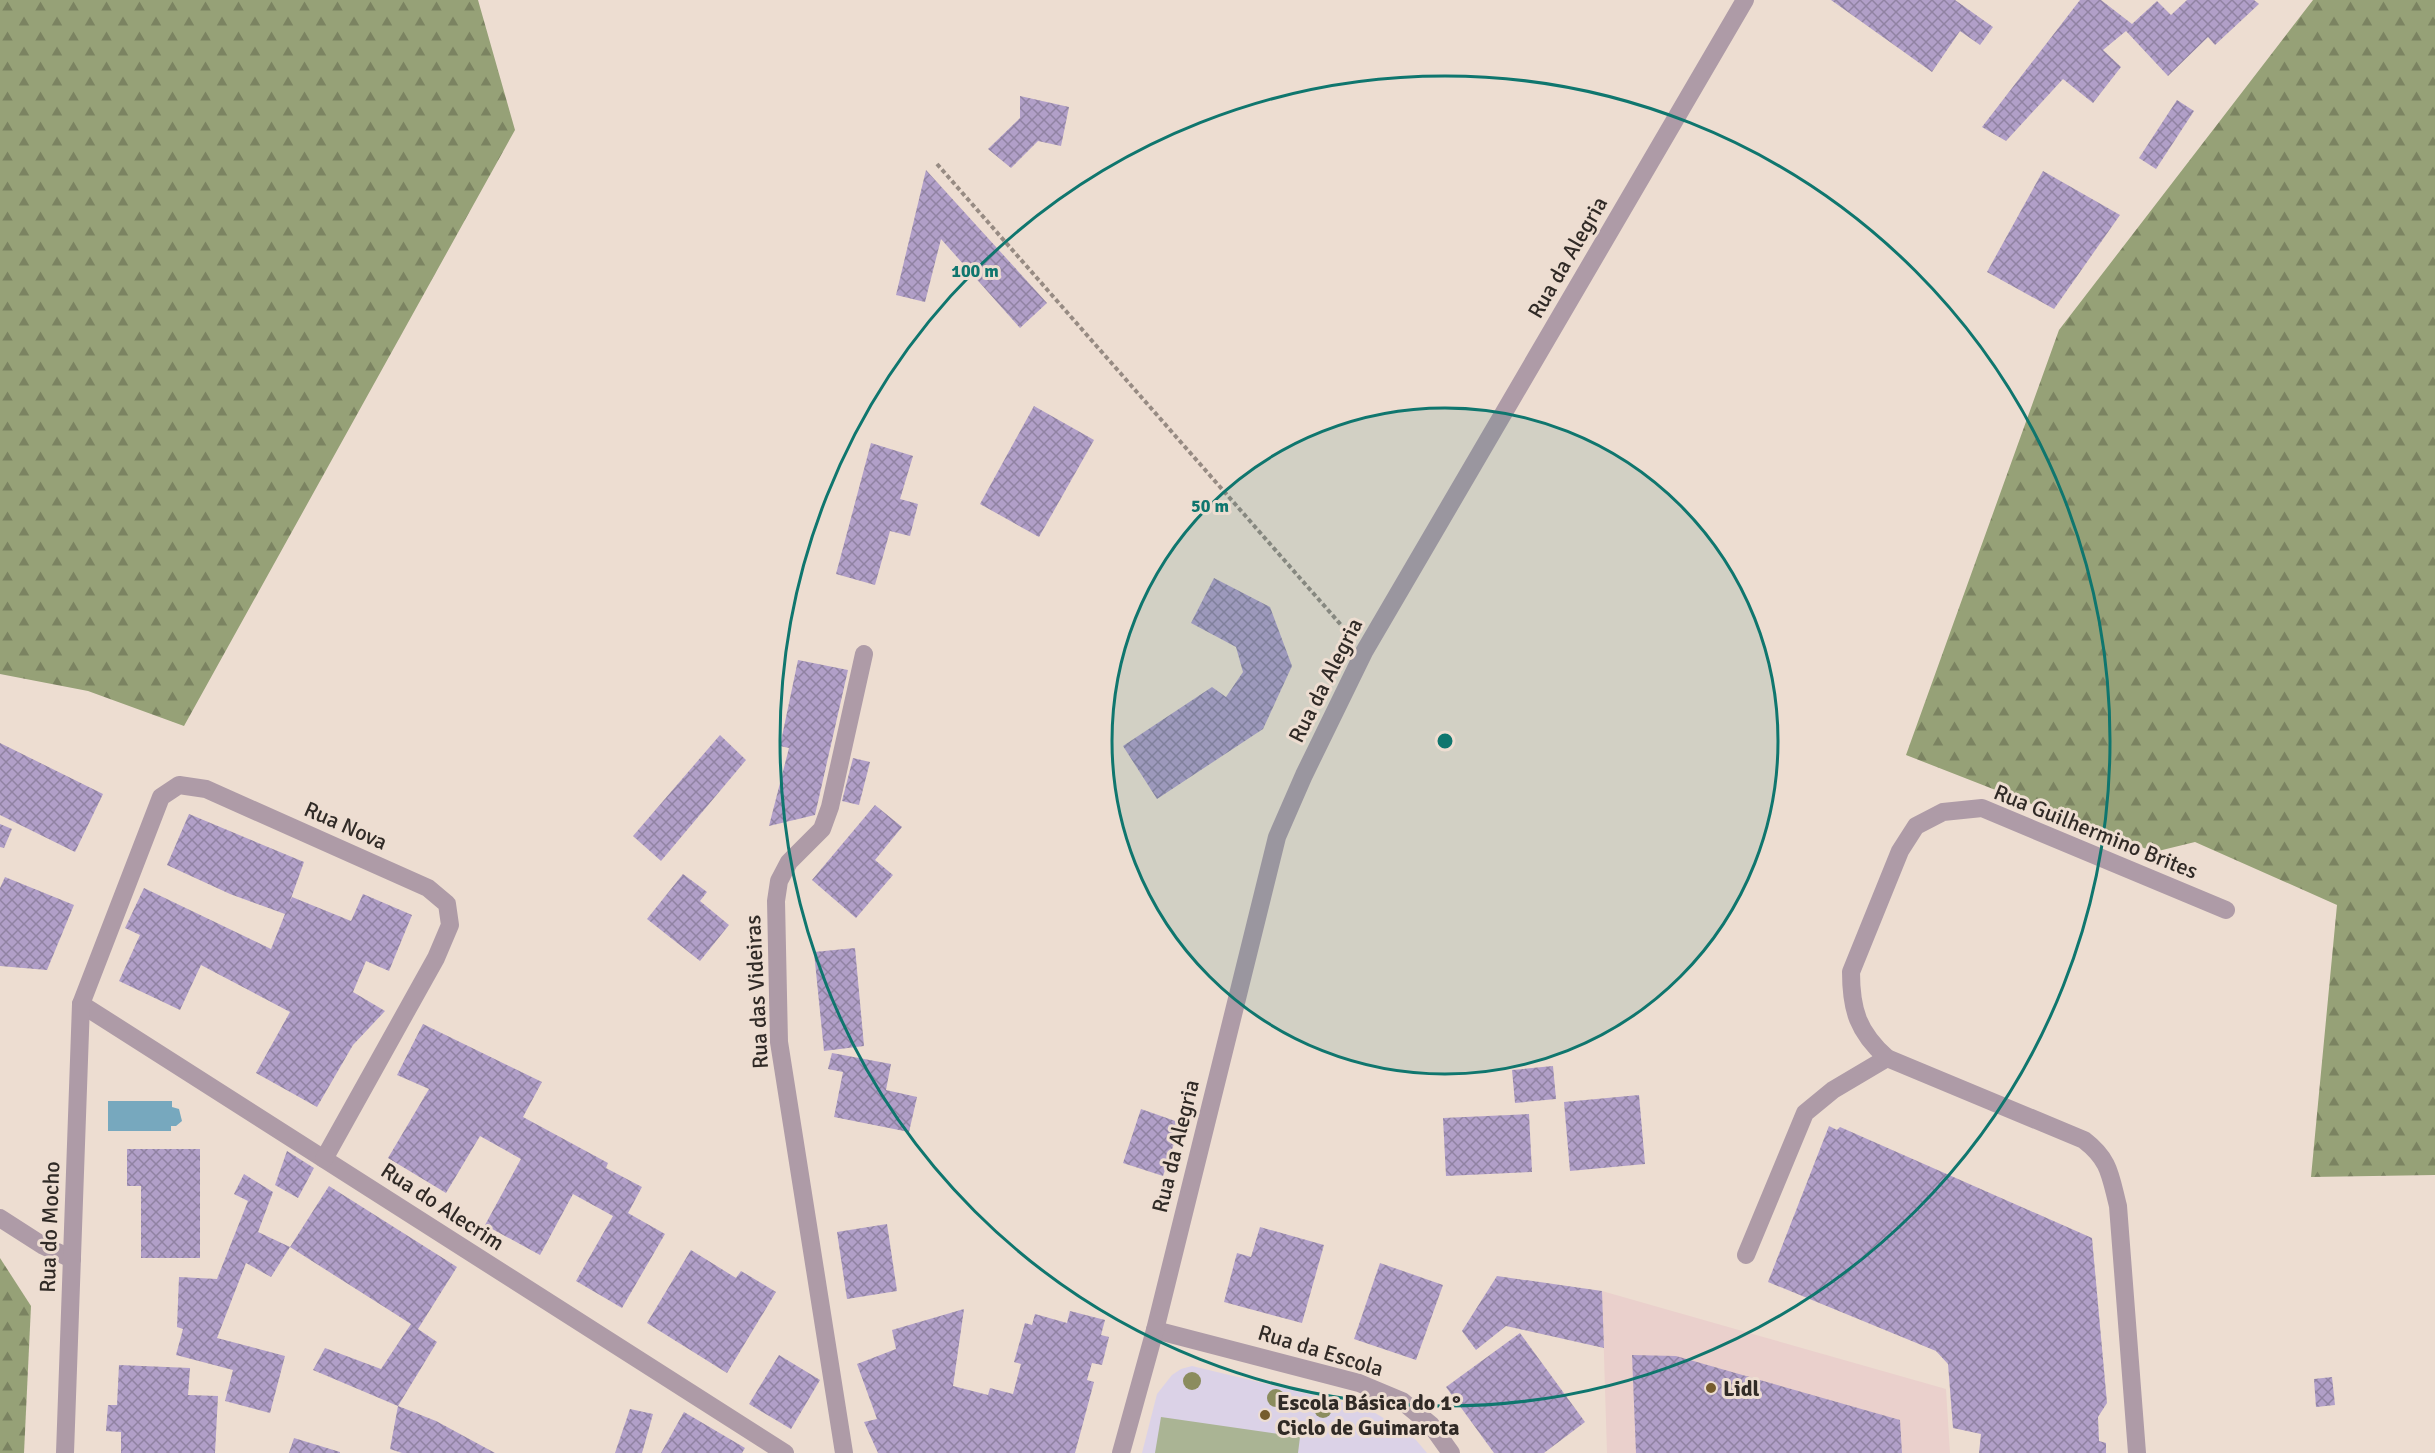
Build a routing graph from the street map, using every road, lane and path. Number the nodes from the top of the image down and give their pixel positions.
1 (1745, 0) edge
2 (938, 164) dead end
3 (1364, 652) junction
4 (864, 654) dead end
5 (2226, 910) dead end
6 (81, 1004) junction
7 (1887, 1058) junction
8 (324, 1159) junction
9 (0, 1218) edge
10 (1746, 1255) dead end
11 (72, 1259) junction
12 (1155, 1330) junction
13 (780, 1452) edge
14 (65, 1453) edge
15 (844, 1453) edge
16 (1121, 1453) edge
17 (1451, 1453) edge
18 (2137, 1453) edge

1 - 3 street, Rua da Alegria
2 - 3 path
3 - 12 street, Rua da Alegria
4 - 15 street, Rua das Videiras
5 - 7 street, Rua Guilhermino Brites
6 - 8 street, Rua do Alecrim
6 - 8 street, Rua Nova
6 - 11 street, Rua do Mocho
7 - 10 street
7 - 18 street, Rua Guilhermino Brites
8 - 13 street, Rua do Alecrim
9 - 11 street
11 - 14 street, Rua do Mocho
12 - 16 street, Rua da Alegria
12 - 17 street, Rua da Escola

